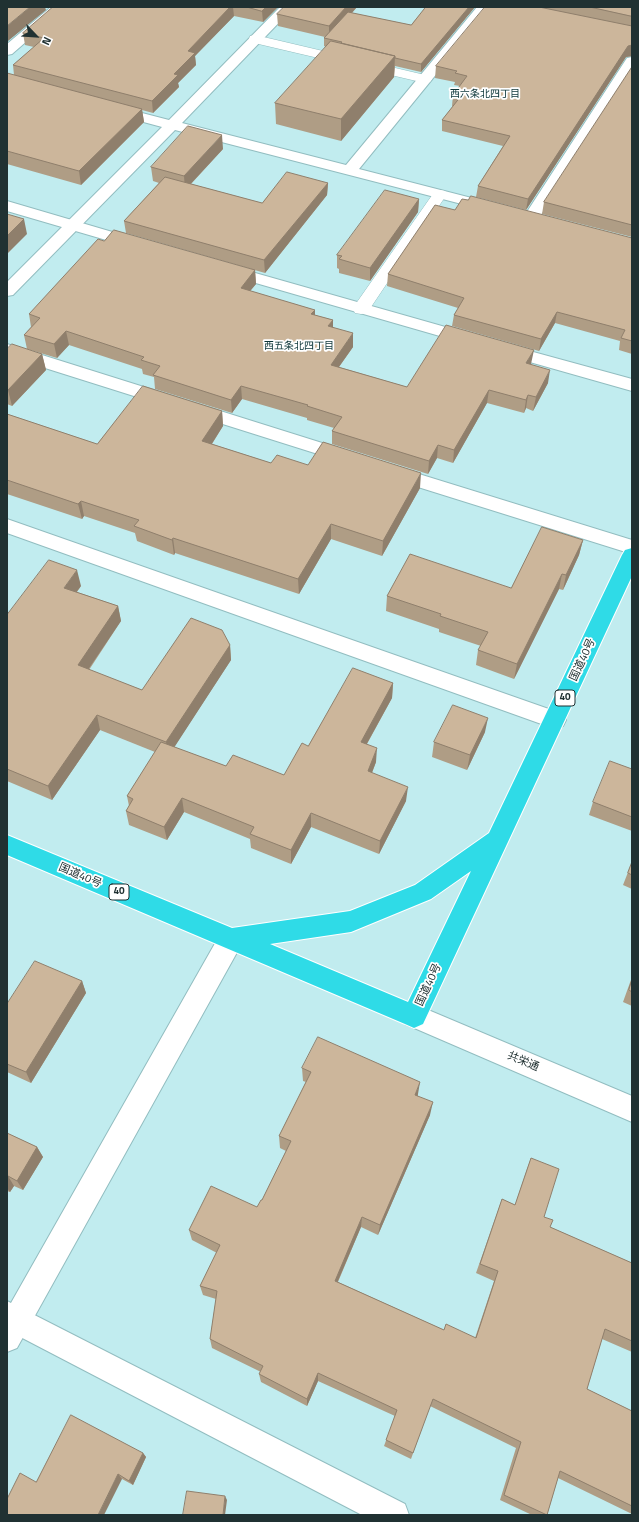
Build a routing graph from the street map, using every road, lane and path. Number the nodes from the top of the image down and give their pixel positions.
1 (59, 7) edge
2 (287, 7) edge
3 (484, 7) edge
4 (256, 39) junction
5 (7, 51) edge
6 (632, 61) edge
7 (425, 79) junction
8 (105, 107) edge
9 (172, 125) junction
10 (350, 170) junction
11 (440, 194) junction
12 (7, 206) edge
13 (501, 210) edge
14 (516, 214) edge
15 (72, 225) junction
16 (148, 247) edge
17 (209, 265) edge
18 (7, 291) edge
19 (361, 309) junction
20 (7, 350) edge
21 (632, 386) edge
22 (7, 526) edge
23 (632, 547) edge
24 (632, 555) edge
25 (555, 720) junction
26 (496, 840) junction
27 (7, 845) edge
28 (231, 939) junction
29 (414, 1016) junction
30 (632, 1109) edge
31 (10, 1325) edge
32 (394, 1515) edge

1 - 5 street
2 - 4 street
3 - 7 street
4 - 7 lane
4 - 9 street
6 - 14 street
7 - 10 street
8 - 9 street
9 - 10 street
9 - 15 street
10 - 11 street
11 - 13 street
11 - 19 lane
12 - 15 street
15 - 16 street
15 - 18 street
17 - 19 street
19 - 21 street
20 - 23 street
22 - 25 street
24 - 25 highway, 国道40号 / 40
25 - 26 highway, 国道40号 / 40
26 - 28 highway
26 - 29 highway, 国道40号 / 40
27 - 28 highway, 国道40号 / 40
28 - 29 highway, 国道40号 / 40
28 - 31 street
29 - 30 street, 共栄通
31 - 32 street

